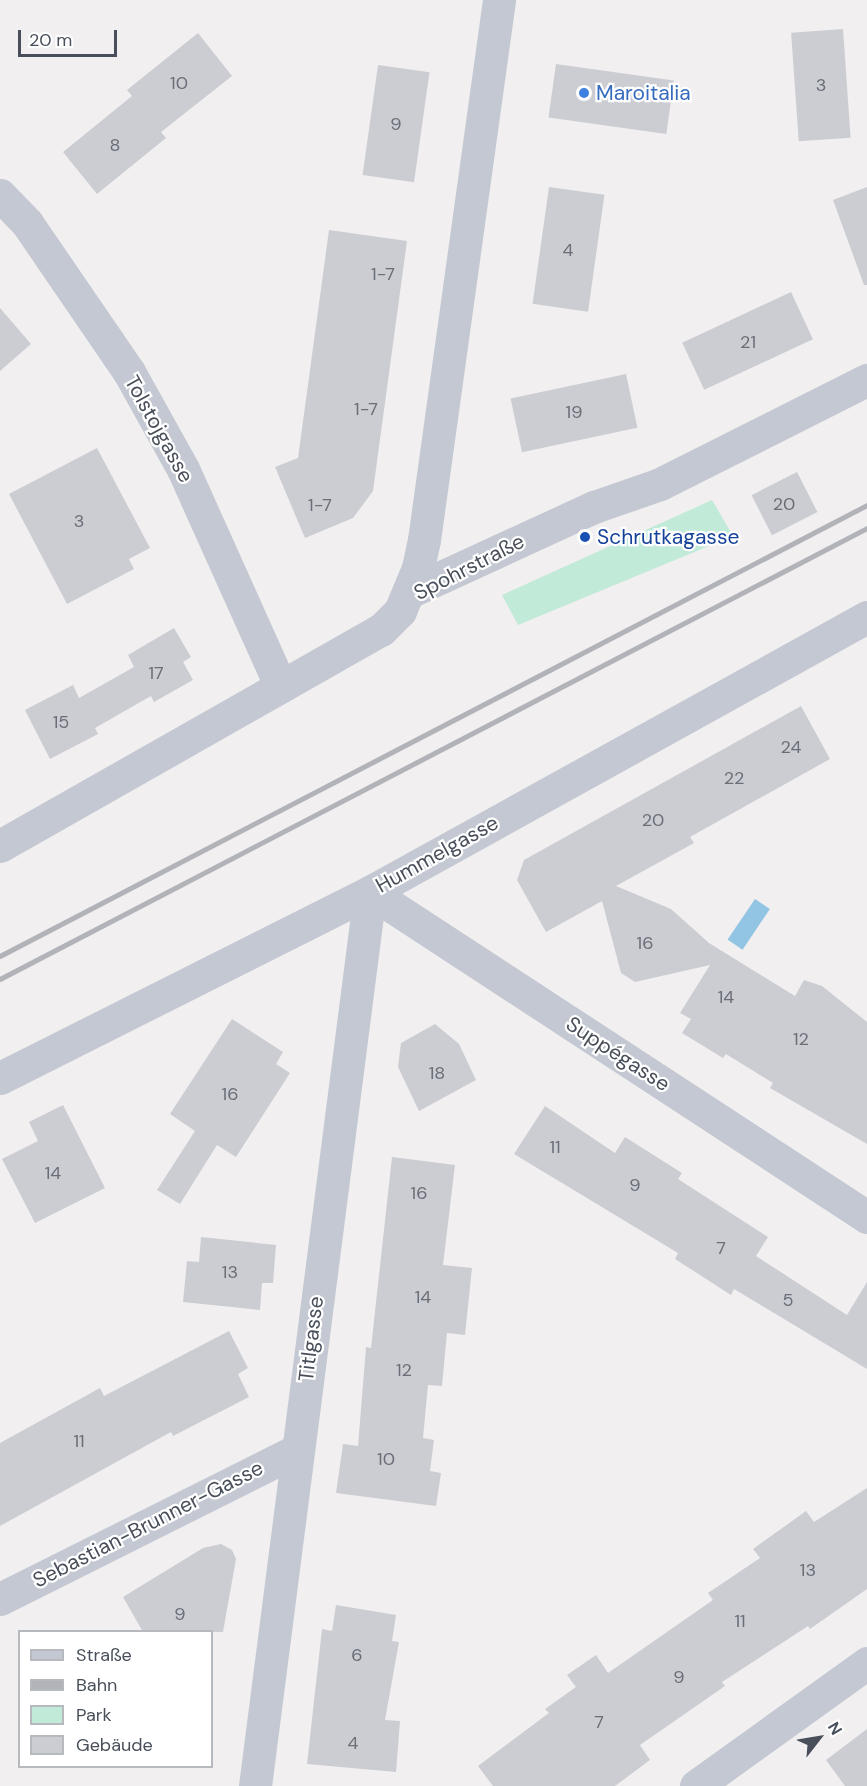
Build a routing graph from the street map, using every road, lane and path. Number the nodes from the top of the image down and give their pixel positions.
1 (499, 0) edge
2 (0, 195) edge
3 (867, 380) edge
4 (409, 592) junction
5 (867, 617) edge
6 (280, 685) junction
7 (0, 846) edge
8 (370, 892) junction
9 (0, 1078) edge
10 (867, 1217) edge
11 (297, 1450) junction
12 (0, 1599) edge
13 (867, 1663) edge
14 (255, 1786) edge
15 (696, 1786) edge

1 - 4 street
2 - 6 street, Tolstojgasse
3 - 4 street, Spohrstraße
4 - 6 street, Spohrstraße
5 - 8 street, Hummelgasse
6 - 7 street, Spohrstraße
8 - 9 street, Hummelgasse
8 - 10 street, Suppégasse
8 - 11 street, Titlgasse
11 - 12 street, Sebastian-Brunner-Gasse
11 - 14 street, Titlgasse
13 - 15 street

